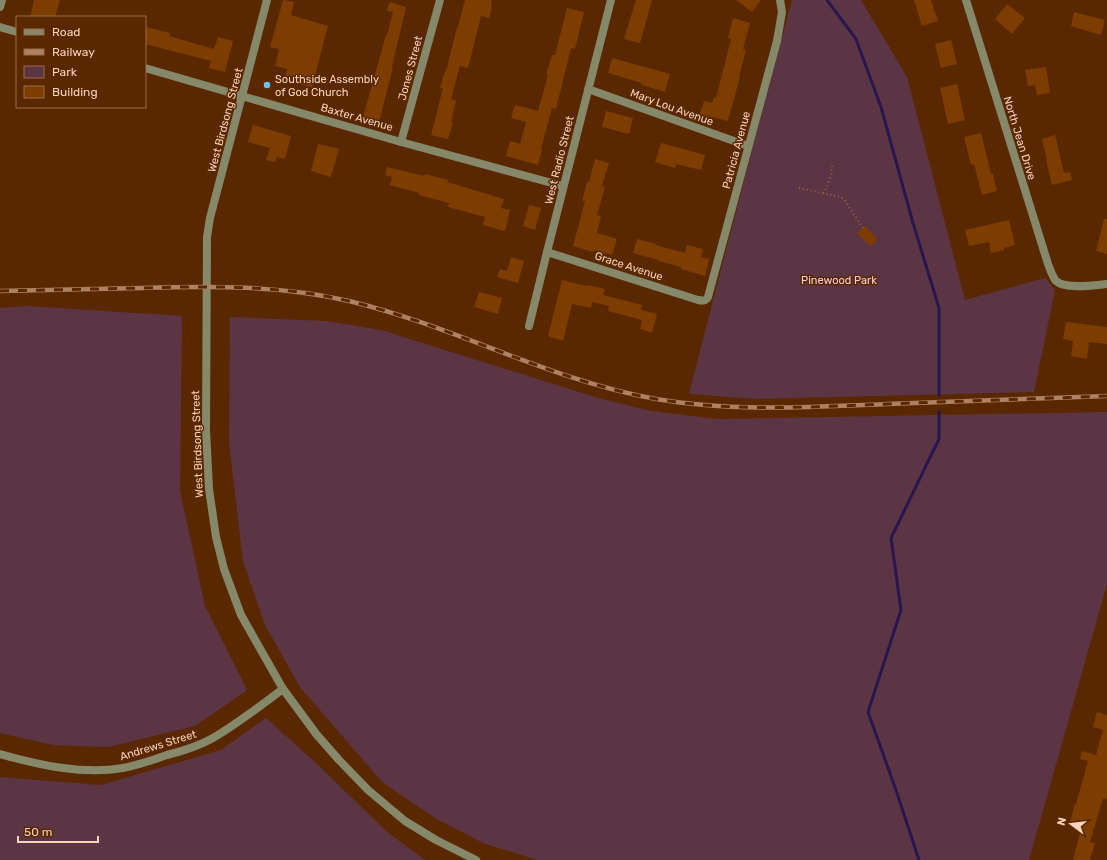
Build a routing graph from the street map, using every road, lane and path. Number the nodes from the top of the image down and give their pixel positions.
1 (2, 0) edge
2 (268, 0) edge
3 (440, 0) edge
4 (611, 0) edge
5 (966, 0) edge
6 (780, 2) edge
7 (0, 7) edge
8 (0, 27) edge
9 (16, 32) edge
10 (146, 68) edge
11 (588, 89) junction
12 (243, 96) junction
13 (401, 142) junction
14 (748, 146) junction
15 (832, 163) dead end
16 (563, 186) junction
17 (798, 188) dead end
18 (823, 193) junction
19 (863, 228) dead end
20 (547, 252) junction
21 (1107, 284) edge
22 (705, 300) joint
23 (529, 326) dead end
24 (282, 689) junction
25 (0, 754) edge
26 (476, 860) edge

1 - 7 street
2 - 12 street, West Birdsong Street
3 - 13 street, Jones Street
4 - 11 street, West Radio Street
5 - 21 street, North Jean Drive
6 - 14 street, Patricia Avenue
8 - 9 street
10 - 12 street, Baxter Avenue
11 - 14 street, Mary Lou Avenue
11 - 16 street, West Radio Street
12 - 13 street, Baxter Avenue
12 - 24 street, West Birdsong Street
13 - 16 street, Baxter Avenue
14 - 22 street, Patricia Avenue
15 - 18 path
16 - 20 street, West Radio Street
17 - 18 path
18 - 19 path
20 - 22 street, Grace Avenue
20 - 23 street, West Radio Street
24 - 25 street, Andrews Street
24 - 26 street, West Birdsong Street

